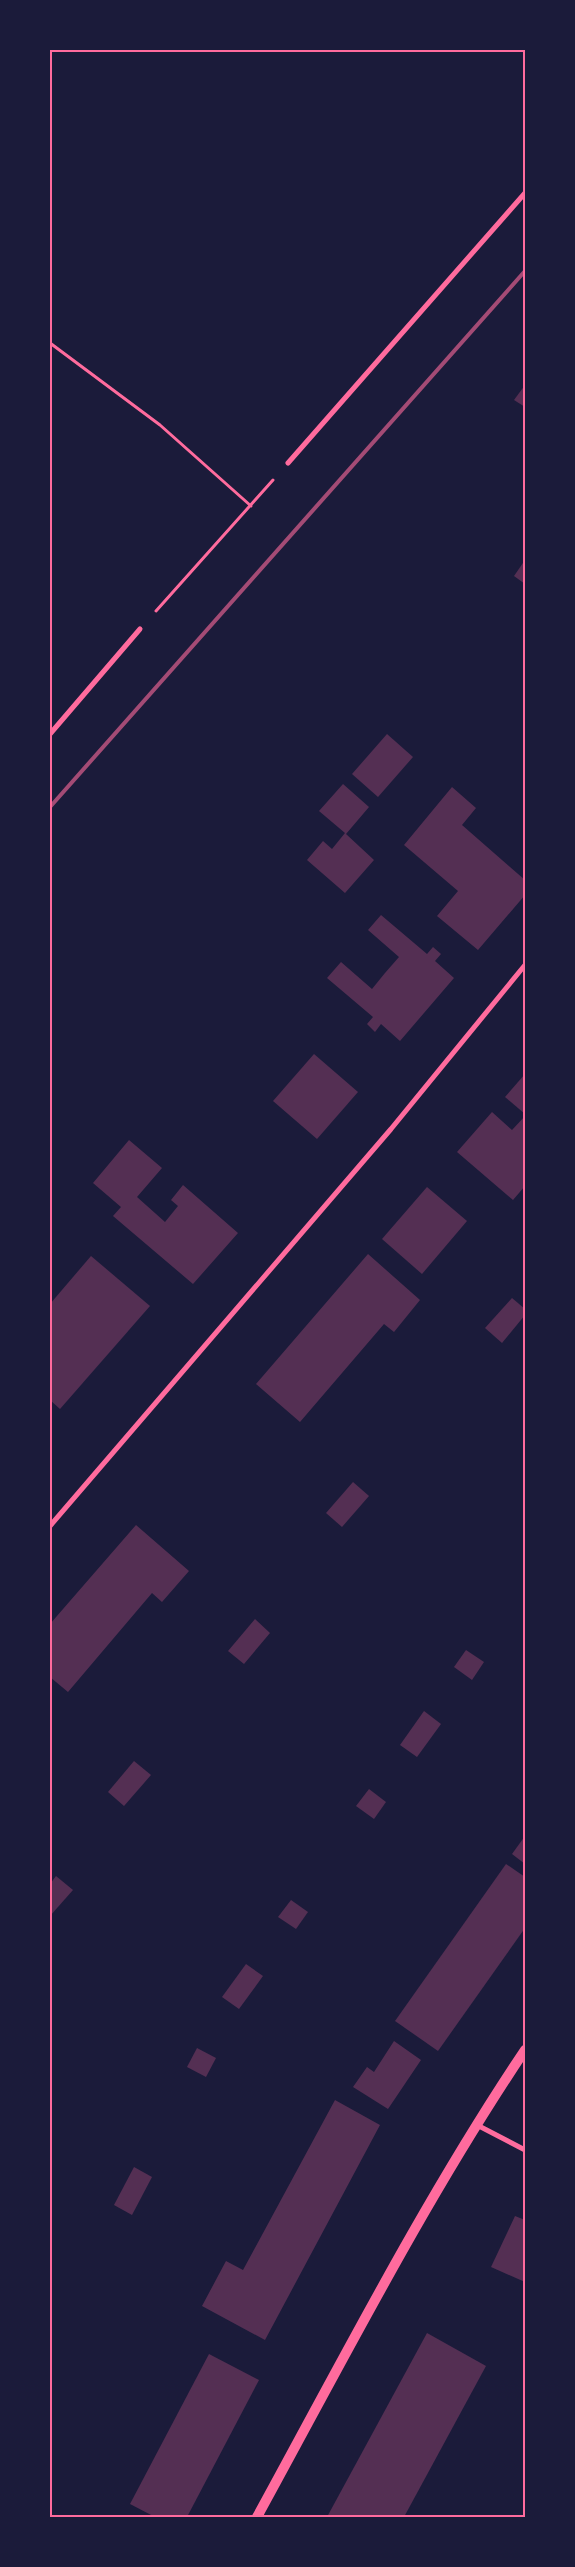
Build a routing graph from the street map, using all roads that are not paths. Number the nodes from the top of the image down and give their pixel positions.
1 (525, 193) edge
2 (288, 463) road end
3 (140, 628) road end
4 (50, 734) edge
5 (525, 965) edge
6 (50, 1526) edge
7 (525, 2050) edge
8 (476, 2124) junction
9 (525, 2150) edge
10 (257, 2517) edge

1 - 2 street
3 - 4 street
5 - 6 street
7 - 8 main road
8 - 9 street
8 - 10 main road

